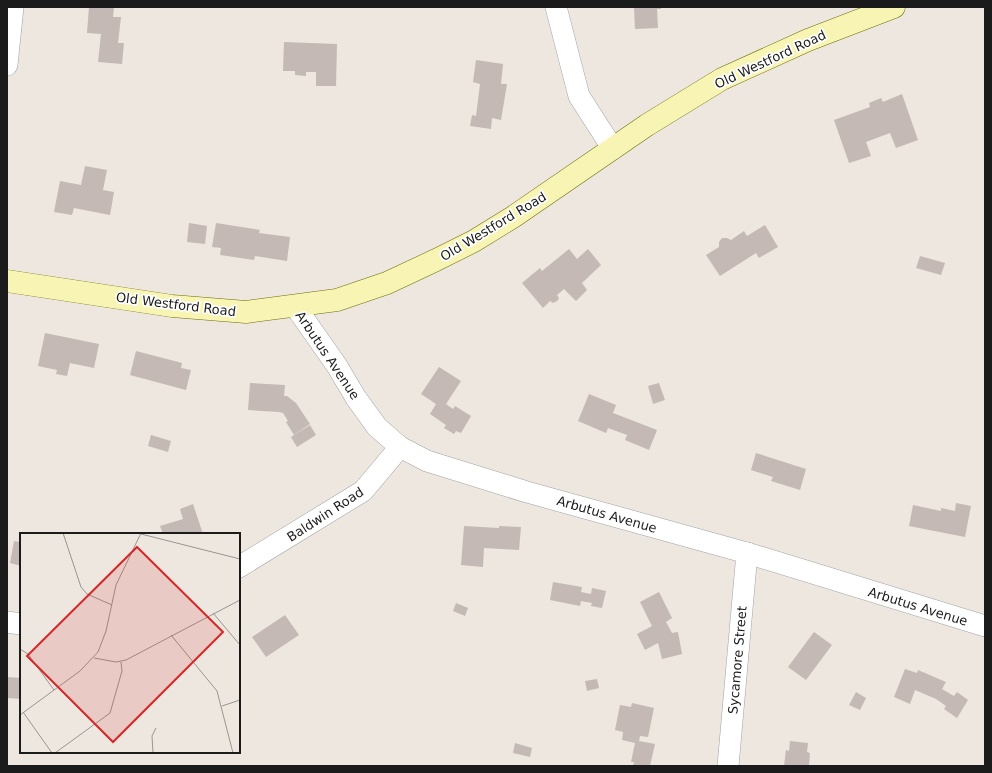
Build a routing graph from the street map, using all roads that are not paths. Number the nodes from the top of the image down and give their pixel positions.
1 (14, 7) edge
2 (556, 7) edge
3 (894, 7) edge
4 (7, 65) edge
5 (613, 149) junction
6 (7, 280) edge
7 (295, 306) junction
8 (400, 447) junction
9 (747, 554) junction
10 (240, 566) edge
11 (7, 622) edge
12 (20, 624) edge
13 (985, 626) edge
14 (728, 766) edge

1 - 4 street
2 - 5 street
3 - 5 main road, Old Westford Road
5 - 7 main road, Old Westford Road
6 - 7 main road, Old Westford Road
7 - 8 street, Arbutus Avenue
8 - 9 street, Arbutus Avenue
8 - 10 street, Baldwin Road
9 - 13 street, Arbutus Avenue
9 - 14 street, Sycamore Street
11 - 12 street

